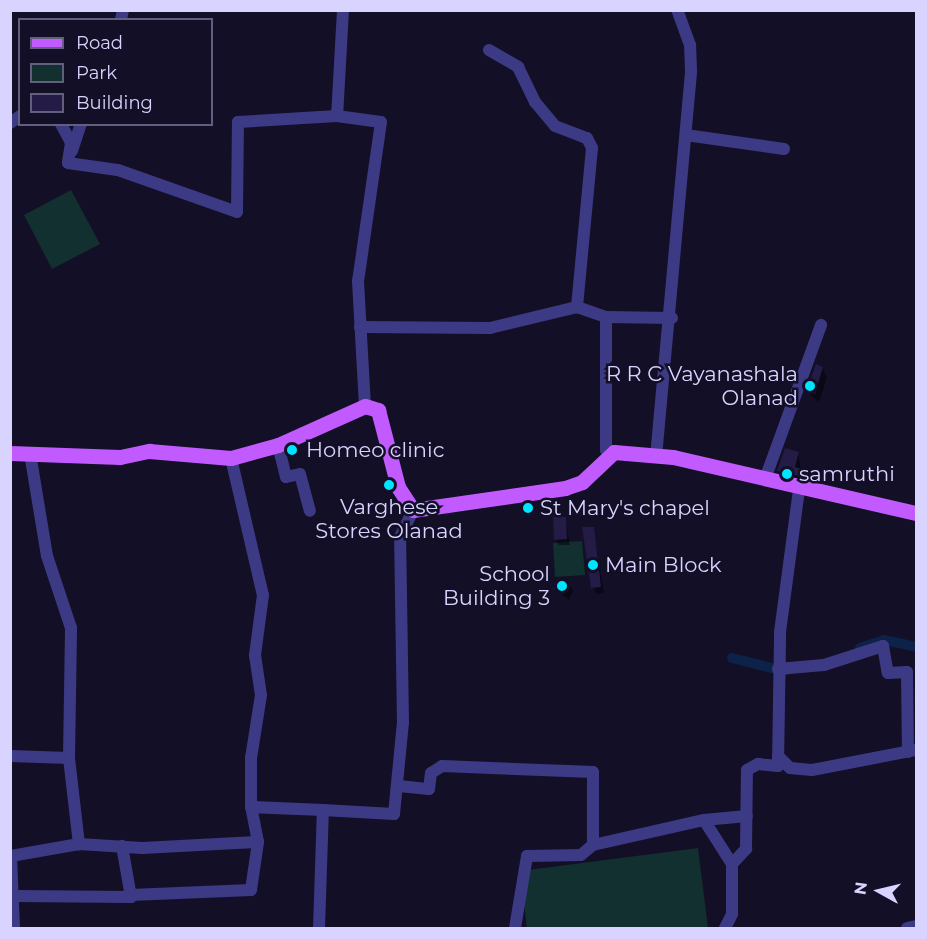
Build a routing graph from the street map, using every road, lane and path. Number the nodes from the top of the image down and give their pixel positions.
1 (343, 10) edge
2 (677, 10) edge
3 (489, 50) dead end
4 (337, 116) junction
5 (62, 126) edge
6 (80, 126) edge
7 (686, 135) junction
8 (784, 149) dead end
9 (68, 163) junction
10 (577, 307) junction
11 (606, 317) junction
12 (672, 318) junction
13 (821, 325) dead end
14 (360, 327) junction
15 (365, 406) junction
16 (278, 445) junction
17 (614, 452) junction
18 (10, 453) edge
19 (30, 453) junction
20 (656, 457) junction
21 (231, 458) junction
22 (765, 479) junction
23 (799, 489) junction
24 (413, 510) junction
25 (310, 511) dead end
26 (916, 513) edge
27 (778, 669) junction
28 (913, 751) edge
29 (10, 756) edge
30 (778, 756) junction
31 (69, 758) junction
32 (399, 786) junction
33 (251, 807) junction
34 (323, 810) junction
35 (747, 816) junction
36 (704, 820) junction
37 (258, 842) junction
38 (79, 844) junction
39 (593, 845) junction
40 (122, 846) junction
41 (732, 864) junction
42 (130, 895) junction
43 (14, 896) junction
44 (916, 926) edge
45 (14, 928) edge
46 (319, 928) edge
47 (515, 928) edge
48 (725, 928) edge
49 (907, 928) edge

1 - 4 street
2 - 7 street
3 - 10 street
4 - 9 street
4 - 14 street
5 - 9 street
6 - 9 street
7 - 8 street
7 - 12 street
10 - 11 street
10 - 14 street
11 - 12 street
11 - 17 street
12 - 20 street
13 - 22 street
14 - 15 street
15 - 16 main road
15 - 24 main road
16 - 21 main road
16 - 25 street
17 - 20 main road
17 - 24 main road
18 - 19 main road
19 - 21 main road
19 - 31 street
20 - 22 main road
21 - 33 street
22 - 23 main road
23 - 26 main road
23 - 27 street
24 - 32 street
27 - 28 street
27 - 30 street
28 - 30 street
29 - 31 street
30 - 35 street
31 - 38 street
32 - 34 street
32 - 39 street
33 - 34 street
33 - 37 street
34 - 46 street
35 - 36 street
35 - 41 street
36 - 39 street
36 - 41 street
37 - 40 street
37 - 42 street
38 - 40 street
38 - 43 street
39 - 47 street
40 - 42 street
41 - 48 street
42 - 43 street
43 - 45 street
44 - 49 street

